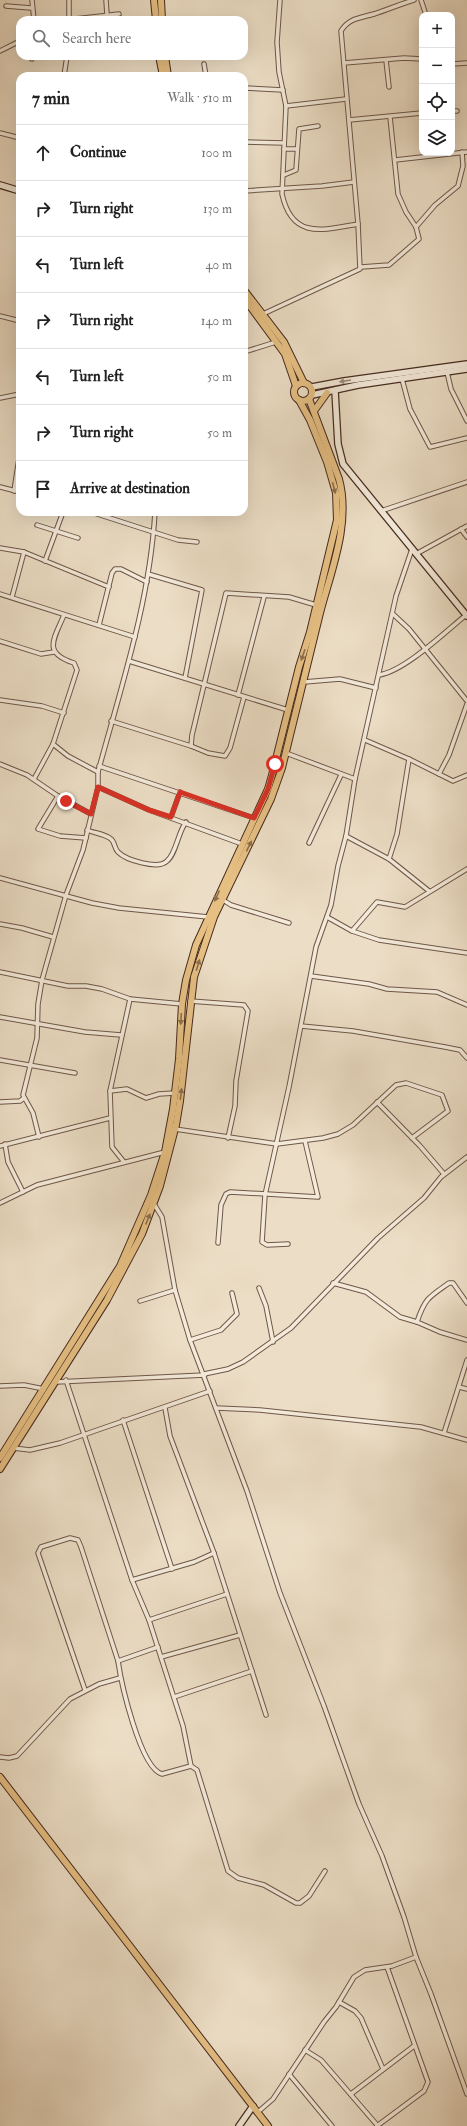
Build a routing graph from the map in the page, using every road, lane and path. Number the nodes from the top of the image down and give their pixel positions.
1 (32, 0) edge
2 (68, 0) edge
3 (106, 0) edge
4 (154, 0) edge
5 (161, 0) edge
6 (280, 0) edge
7 (414, 0) edge
8 (421, 0) edge
9 (6, 6) dead end
10 (31, 8) junction
11 (425, 12) edge
12 (119, 14) dead end
13 (107, 15) junction
14 (33, 16) edge
15 (68, 16) edge
16 (103, 16) edge
17 (156, 16) edge
18 (162, 16) edge
19 (16, 43) edge
20 (0, 51) edge
21 (419, 59) edge
22 (66, 60) edge
23 (160, 60) edge
24 (166, 60) edge
25 (386, 60) junction
26 (344, 63) junction
27 (467, 63) edge
28 (204, 64) dead end
29 (455, 64) edge
30 (65, 72) edge
31 (162, 72) edge
32 (167, 72) edge
33 (205, 72) edge
34 (389, 87) dead end
35 (248, 88) edge
36 (282, 90) junction
37 (346, 99) junction
38 (286, 106) junction
39 (419, 114) edge
40 (390, 117) junction
41 (349, 120) junction
42 (318, 126) dead end
43 (0, 133) edge
44 (16, 137) edge
45 (248, 142) edge
46 (284, 143) junction
47 (284, 149) junction
48 (296, 149) junction
49 (462, 152) junction
50 (467, 152) edge
51 (395, 160) junction
52 (284, 175) junction
53 (354, 182) junction
54 (0, 185) edge
55 (284, 189) junction
56 (16, 190) edge
57 (248, 191) edge
58 (358, 224) junction
59 (416, 226) junction
60 (361, 267) junction
61 (248, 295) edge
62 (248, 303) edge
63 (263, 314) junction
64 (0, 316) edge
65 (16, 320) edge
66 (274, 333) junction
67 (276, 342) junction
68 (248, 351) edge
69 (467, 364) edge
70 (467, 369) edge
71 (447, 372) junction
72 (402, 379) junction
73 (304, 383) junction
74 (296, 386) junction
75 (312, 387) junction
76 (335, 391) junction
77 (327, 393) junction
78 (16, 395) edge
79 (311, 397) junction
80 (0, 398) edge
81 (299, 400) junction
82 (314, 410) junction
83 (467, 421) edge
84 (467, 438) edge
85 (16, 478) edge
86 (467, 482) edge
87 (0, 486) edge
88 (14, 491) joint
89 (380, 512) junction
90 (62, 516) edge
91 (105, 516) edge
92 (155, 516) edge
93 (37, 525) dead end
94 (467, 526) edge
95 (461, 529) junction
96 (154, 531) junction
97 (56, 532) junction
98 (467, 537) edge
99 (78, 538) dead end
100 (197, 542) dead end
101 (0, 548) edge
102 (24, 552) junction
103 (414, 552) junction
104 (45, 561) junction
105 (148, 574) junction
106 (147, 582) junction
107 (109, 586) junction
108 (0, 594) edge
109 (12, 597) junction
110 (264, 597) junction
111 (316, 605) junction
112 (64, 614) junction
113 (393, 614) junction
114 (466, 616) edge
115 (99, 626) junction
116 (135, 637) junction
117 (0, 641) edge
118 (425, 649) junction
119 (54, 652) junction
120 (129, 661) junction
121 (379, 675) junction
122 (185, 678) junction
123 (304, 682) junction
124 (204, 684) junction
125 (376, 688) junction
126 (238, 695) junction
127 (244, 697) junction
128 (0, 700) edge
129 (467, 702) edge
130 (289, 710) junction
131 (64, 713) junction
132 (111, 721) junction
133 (365, 740) junction
134 (52, 744) junction
135 (191, 746) junction
136 (286, 753) junction
137 (409, 759) junction
138 (0, 764) edge
139 (99, 766) junction
140 (98, 772) junction
141 (438, 774) junction
142 (467, 774) edge
143 (341, 775) junction
144 (34, 779) junction
145 (355, 779) junction
146 (98, 787) junction
147 (180, 792) junction
148 (58, 796) junction
149 (91, 814) junction
150 (171, 817) junction
151 (254, 818) junction
152 (186, 822) junction
153 (87, 830) junction
154 (346, 836) junction
155 (86, 838) junction
156 (309, 843) dead end
157 (242, 844) junction
158 (389, 859) junction
159 (467, 869) edge
160 (0, 878) edge
161 (429, 891) junction
162 (66, 895) junction
163 (223, 900) junction
164 (208, 917) junction
165 (327, 917) junction
166 (289, 923) dead end
167 (0, 924) edge
168 (352, 931) junction
169 (53, 937) junction
170 (467, 954) edge
171 (0, 972) edge
172 (311, 976) junction
173 (42, 980) junction
174 (130, 998) junction
175 (190, 1001) junction
176 (182, 1004) junction
177 (467, 1005) edge
178 (0, 1017) edge
179 (37, 1023) junction
180 (301, 1026) junction
181 (121, 1035) junction
182 (467, 1058) edge
183 (0, 1060) edge
184 (29, 1066) junction
185 (75, 1073) dead end
186 (110, 1091) junction
187 (175, 1093) junction
188 (24, 1098) junction
189 (0, 1102) edge
190 (377, 1102) junction
191 (110, 1118) junction
192 (175, 1129) junction
193 (39, 1137) junction
194 (228, 1138) junction
195 (412, 1138) junction
196 (305, 1141) junction
197 (5, 1144) junction
198 (277, 1144) junction
199 (0, 1146) edge
200 (165, 1152) junction
201 (467, 1158) edge
202 (124, 1162) junction
203 (444, 1174) junction
204 (23, 1192) junction
205 (265, 1195) junction
206 (0, 1203) edge
207 (154, 1204) junction
208 (218, 1243) dead end
209 (288, 1244) dead end
210 (333, 1283) junction
211 (260, 1288) dead end
212 (176, 1290) junction
213 (232, 1293) dead end
214 (140, 1301) dead end
215 (467, 1303) edge
216 (417, 1322) junction
217 (190, 1340) junction
218 (467, 1340) edge
219 (273, 1342) junction
220 (467, 1360) edge
221 (204, 1375) junction
222 (66, 1380) junction
223 (55, 1382) junction
224 (0, 1386) edge
225 (459, 1387) junction
226 (44, 1389) junction
227 (467, 1389) edge
228 (210, 1391) junction
229 (164, 1408) junction
230 (216, 1408) junction
231 (123, 1420) junction
232 (84, 1433) junction
233 (444, 1433) junction
234 (467, 1440) edge
235 (13, 1448) junction
236 (0, 1458) edge
237 (0, 1469) edge
238 (214, 1554) junction
239 (172, 1568) junction
240 (132, 1580) junction
241 (227, 1594) junction
242 (149, 1620) junction
243 (240, 1635) junction
244 (158, 1647) junction
245 (161, 1657) junction
246 (118, 1661) junction
247 (252, 1671) junction
248 (120, 1678) junction
249 (85, 1690) junction
250 (174, 1697) junction
251 (266, 1715) dead end
252 (0, 1757) edge
253 (191, 1766) junction
254 (0, 1777) edge
255 (326, 1871) dead end
256 (416, 1957) junction
257 (387, 1967) junction
258 (339, 2002) junction
259 (414, 2046) junction
260 (305, 2050) junction
261 (382, 2069) junction
262 (289, 2074) junction
263 (351, 2094) junction
264 (467, 2094) edge
265 (253, 2106) junction
266 (258, 2112) junction
267 (239, 2126) edge
268 (268, 2126) edge
269 (332, 2126) edge
270 (377, 2126) edge

1 - 10 street
2 - 15 street
3 - 13 street
4 - 17 main road
5 - 18 main road
6 - 36 street
7 - 26 street
8 - 11 street
9 - 10 street
10 - 14 street
12 - 13 street
13 - 16 street
19 - 20 street
21 - 25 street
22 - 30 street
23 - 31 main road
24 - 32 main road
25 - 26 street
25 - 34 street
26 - 37 street
27 - 29 street
28 - 33 street
35 - 36 street
36 - 38 street
37 - 38 street
37 - 41 street
38 - 46 street
39 - 40 street
40 - 41 street
40 - 51 street
41 - 53 street
42 - 48 street
43 - 44 street
45 - 46 street
46 - 47 street
47 - 48 street
47 - 52 street
48 - 52 street
49 - 50 street
49 - 51 street
49 - 59 street
51 - 59 street
52 - 55 street
53 - 55 street
53 - 58 street
54 - 56 main road
55 - 57 street
55 - 58 street
58 - 60 street
59 - 60 street
60 - 63 street
61 - 63 main road
62 - 66 main road
63 - 66 main road
64 - 65 street
66 - 67 main road
66 - 73 main road
67 - 68 street
67 - 74 main road
69 -> 75 main road
70 - 71 main road
71 - 72 main road
71 - 83 street
72 - 76 main road
72 - 84 street
73 - 74 main road
73 - 75 main road
74 - 81 main road
75 - 79 main road
76 - 77 main road
76 - 89 main road
77 - 79 main road
77 - 82 main road
78 - 80 street
79 - 81 main road
79 - 82 main road
81 -> 111 main road
82 - 123 main road
85 - 88 street
86 - 89 street
87 - 88 street
89 - 103 main road
90 - 97 street
91 - 96 street
92 - 96 street
93 - 97 street
94 - 95 street
95 - 98 street
95 - 103 street
96 - 100 street
96 - 105 street
97 - 99 street
97 - 104 street
101 - 102 street
102 - 104 street
102 - 109 street
103 - 113 street
103 - 114 main road
104 - 107 street
105 - 106 street
105 - 122 street
106 - 107 street
106 - 116 street
107 - 115 street
108 - 109 street
109 - 112 street
110 - 111 street
110 - 124 street
110 - 126 street
111 -> 130 main road
112 - 115 street
112 - 119 street
113 - 118 street
113 - 121 street
114 - 118 street
115 - 116 street
116 - 120 street
117 - 119 street
118 - 121 street
118 - 129 street
119 - 131 street
120 - 122 street
120 - 132 street
121 - 125 street
122 - 124 street
123 - 125 street
123 - 136 main road
124 - 126 street
124 - 135 street
125 - 133 street
126 - 127 street
127 - 130 street
127 - 135 street
128 - 131 street
129 - 141 street
130 - 151 main road
131 - 134 street
132 - 135 street
132 - 139 street
133 - 137 street
133 - 145 street
134 - 140 street
134 - 144 street
136 - 143 street
163 -> 136 main road
137 - 141 street
137 - 158 street
138 - 144 street
139 - 140 street
139 - 147 street
140 - 146 street
141 - 142 street
143 - 145 street
143 - 156 street
144 - 148 street
145 - 154 street
146 - 149 street
146 - 150 street
147 - 150 street
147 - 151 street
148 - 149 street
148 - 155 street
149 - 153 street
150 - 152 street
151 - 157 main road
152 - 153 street
152 - 157 street
153 - 155 street
154 - 158 street
154 - 165 street
155 - 162 street
157 -> 164 main road
158 - 161 street
159 - 161 street
160 - 162 street
161 - 168 street
162 - 164 street
162 - 169 street
163 - 166 street
175 -> 163 main road
164 - 176 main road
165 - 168 street
165 - 172 street
167 - 169 street
168 - 170 street
169 - 173 street
171 - 173 street
172 - 177 street
172 - 180 street
173 - 174 street
173 - 179 street
174 - 176 street
174 - 181 street
192 -> 175 main road
175 - 194 street
176 -> 187 main road
178 - 179 street
179 - 181 street
179 - 184 street
180 - 182 street
180 - 198 street
181 - 186 street
183 - 184 street
184 - 185 street
184 - 188 street
186 - 187 street
186 - 191 street
187 - 200 main road
188 - 189 street
188 - 193 street
190 - 195 street
190 - 195 street
190 - 196 street
191 - 193 street
191 - 202 street
192 - 194 street
192 - 207 main road
193 - 197 street
194 - 198 street
195 - 203 street
196 - 198 street
196 - 205 street
197 - 199 street
197 - 204 street
198 - 205 street
200 - 202 street
200 - 226 main road
201 - 203 street
202 - 204 street
203 - 210 street
204 - 206 street
205 - 208 street
205 - 209 street
207 - 212 street
223 -> 207 main road
210 - 216 street
210 - 219 street
211 - 219 street
212 - 214 street
212 - 217 street
213 - 217 street
215 - 216 street
216 - 218 street
217 - 221 street
219 - 221 street
220 - 225 street
221 - 222 street
221 - 228 street
222 - 223 street
222 - 232 street
223 - 235 main road
224 - 226 street
225 - 227 street
225 - 233 street
226 - 236 main road
228 - 229 street
228 - 230 street
229 - 231 street
229 - 238 street
230 - 233 street
230 - 256 street
231 - 232 street
231 - 239 street
232 - 235 street
232 - 240 street
233 - 234 street
235 - 237 main road
238 - 239 street
238 - 241 street
239 - 240 street
240 - 242 street
241 - 242 street
241 - 243 street
242 - 244 street
243 - 245 street
243 - 247 street
244 - 245 street
244 - 246 street
245 - 250 street
246 - 248 street
246 - 249 street
247 - 250 street
247 - 251 street
248 - 249 street
248 - 253 street
249 - 252 street
250 - 253 street
253 - 255 street
254 - 265 main road
256 - 257 street
256 - 264 street
257 - 258 street
257 - 259 street
258 - 260 street
258 - 261 street
259 - 261 street
259 - 270 street
260 - 262 street
260 - 263 street
261 - 263 street
262 - 266 street
262 - 269 street
263 - 270 street
265 - 266 main road
265 - 267 main road
266 - 268 main road

